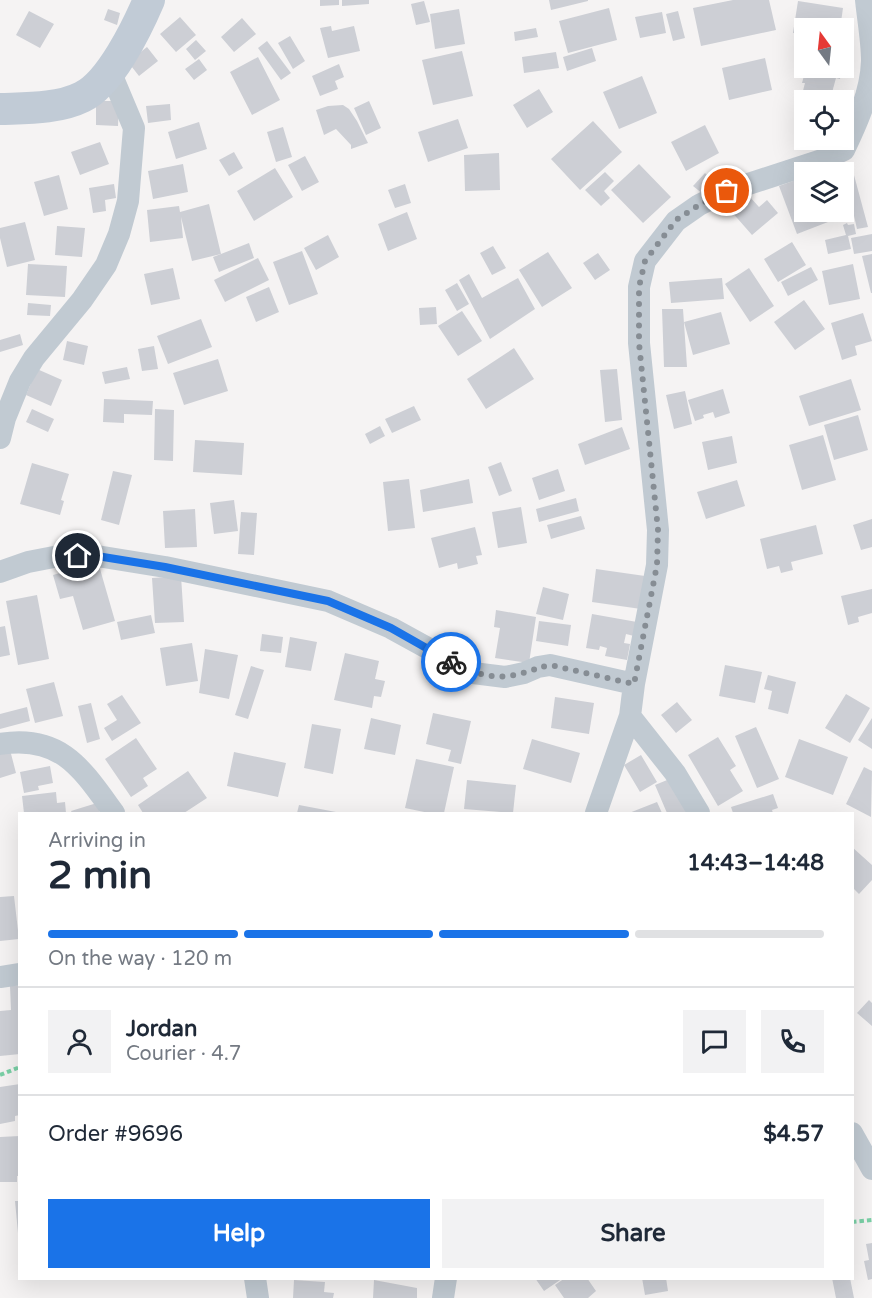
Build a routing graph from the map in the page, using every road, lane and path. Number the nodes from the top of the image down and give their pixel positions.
1 (149, 0) edge
2 (866, 0) edge
3 (110, 71) junction
4 (0, 109) edge
5 (2, 425) edge
6 (0, 572) edge
7 (634, 684) junction
8 (630, 716) junction
9 (0, 744) edge
10 (113, 812) edge
11 (596, 812) edge
12 (698, 812) edge
13 (18, 975) edge
14 (0, 977) edge
15 (18, 1068) edge
16 (0, 1075) edge
17 (854, 1137) edge
18 (872, 1169) edge
19 (872, 1220) edge
20 (854, 1222) edge
21 (255, 1280) edge
22 (446, 1280) edge
23 (258, 1298) edge
24 (443, 1298) edge

1 - 3 main road
2 - 7 street
3 - 4 main road
3 - 5 street
6 - 7 street
7 - 8 street
8 - 11 street
8 - 12 street
9 - 10 street
13 - 14 street
15 - 16 path
17 - 18 street
19 - 20 path
21 - 23 street
22 - 24 street

